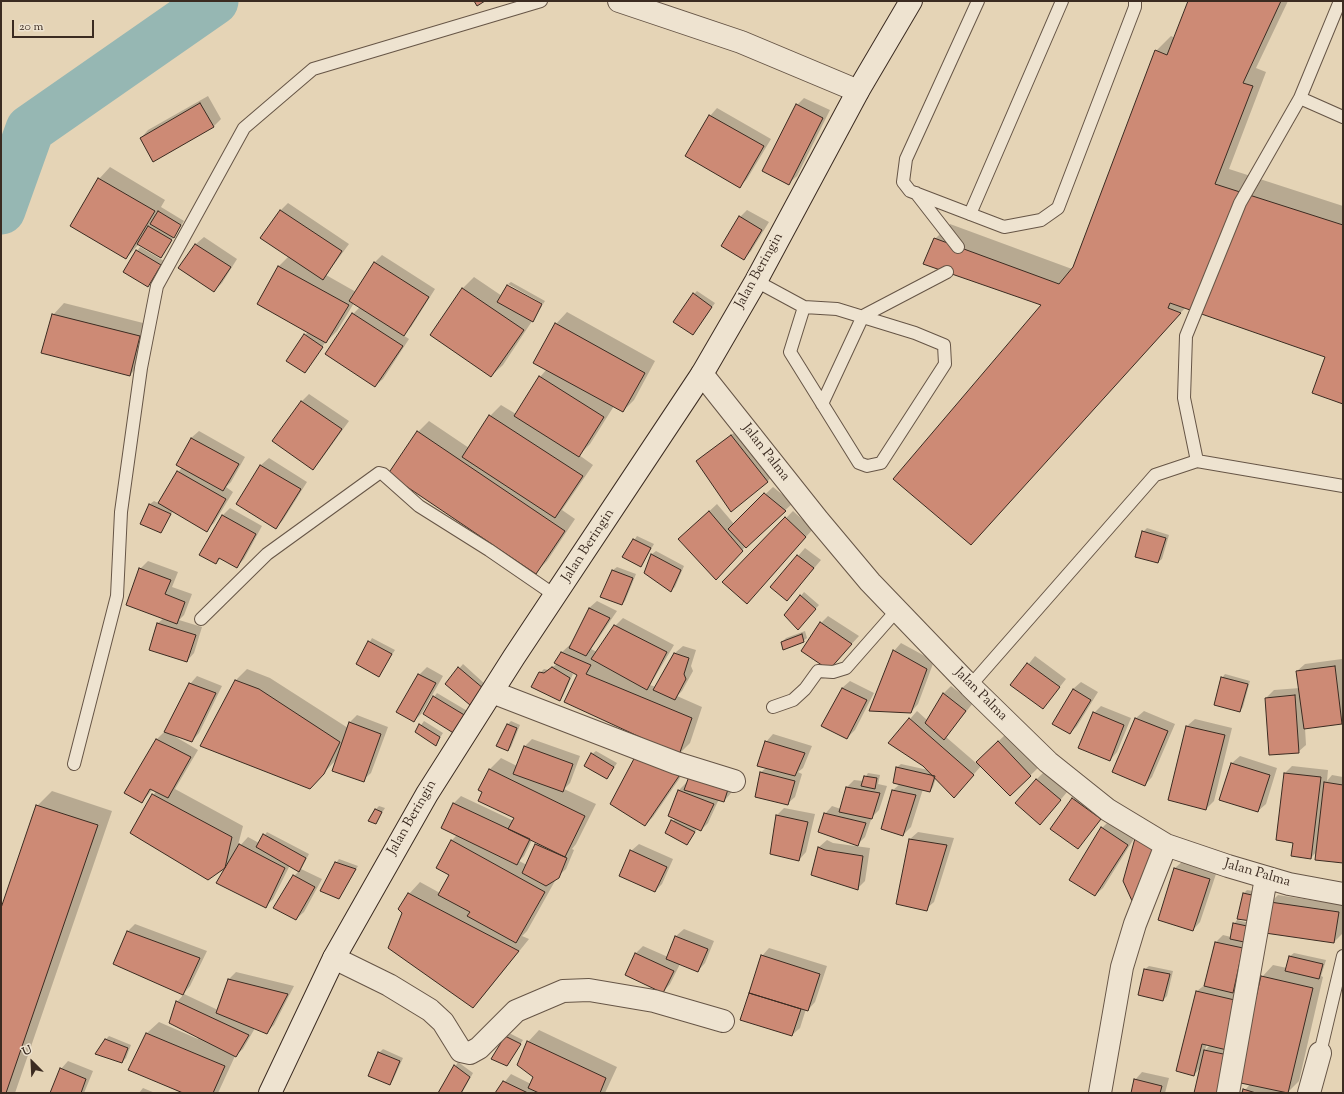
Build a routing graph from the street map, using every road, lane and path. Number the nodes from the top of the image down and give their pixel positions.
1 (541, 1) edge
2 (619, 1) edge
3 (911, 1) edge
4 (978, 1) edge
5 (1062, 1) edge
6 (1135, 1) edge
7 (1340, 1) edge
8 (858, 91) junction
9 (1300, 98) junction
10 (1343, 116) edge
11 (916, 193) junction
12 (970, 214) junction
13 (958, 247) dead end
14 (947, 272) dead end
15 (756, 281) junction
16 (804, 307) junction
17 (863, 316) junction
18 (702, 374) junction
19 (822, 404) junction
20 (1198, 461) junction
21 (1343, 486) edge
22 (556, 596) junction
23 (896, 610) junction
24 (200, 619) dead end
25 (970, 686) junction
26 (492, 692) junction
27 (773, 707) dead end
28 (74, 764) dead end
29 (734, 781) dead end
30 (1166, 845) junction
31 (1266, 878) junction
32 (1343, 894) edge
33 (1343, 956) edge
34 (334, 958) junction
35 (723, 1020) dead end
36 (1320, 1053) joint
37 (274, 1092) edge
38 (1100, 1093) edge
39 (1228, 1093) edge
40 (1309, 1093) edge

1 - 28 lane
2 - 8 street
3 - 8 street, Jalan Beringin
4 - 11 lane
5 - 12 lane
6 - 12 lane
7 - 9 lane
8 - 15 street, Jalan Beringin
9 - 10 lane
9 - 20 lane
11 - 12 lane
11 - 13 lane
14 - 17 lane
15 - 16 lane
15 - 18 street, Jalan Beringin
16 - 17 lane
16 - 19 lane
17 - 19 lane
17 - 19 lane
18 - 22 street, Jalan Beringin
18 - 23 street, Jalan Palma
20 - 21 lane
20 - 25 lane
22 - 24 lane
22 - 26 street, Jalan Beringin
23 - 25 street, Jalan Palma
23 - 27 lane
25 - 30 street, Jalan Palma
26 - 29 street
26 - 34 street, Jalan Beringin
30 - 31 street, Jalan Palma
30 - 38 street
31 - 32 street, Jalan Palma
31 - 39 street
33 - 36 lane
34 - 35 street
34 - 37 street, Jalan Beringin
36 - 40 street

